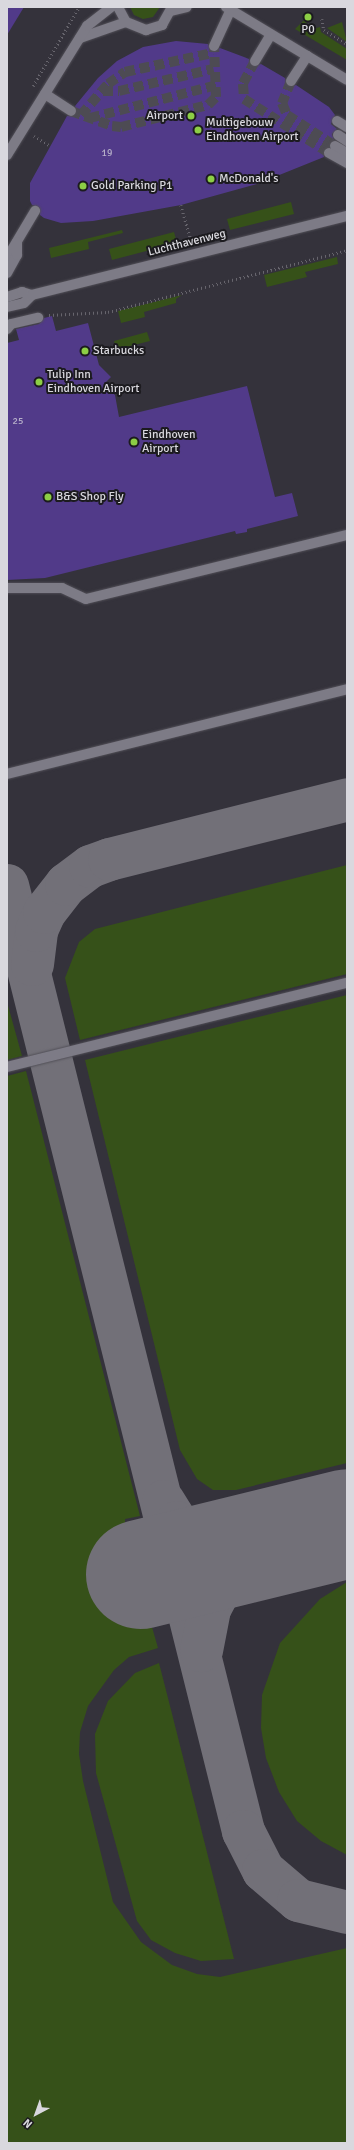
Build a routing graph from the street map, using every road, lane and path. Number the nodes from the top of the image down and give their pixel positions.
1 (79, 7) edge
2 (111, 7) edge
3 (118, 7) edge
4 (187, 7) edge
5 (228, 8) edge
6 (172, 9) edge
7 (322, 18) dead end
8 (126, 22) junction
9 (271, 34) junction
10 (80, 38) junction
11 (347, 44) edge
12 (214, 46) tunnel mouth
13 (307, 56) junction
14 (255, 61) tunnel mouth
15 (347, 80) edge
16 (291, 82) tunnel mouth
17 (31, 89) dead end
18 (45, 94) junction
19 (71, 111) tunnel mouth
20 (337, 121) dead end
21 (347, 127) edge
22 (347, 153) edge
23 (7, 155) edge
24 (347, 163) edge
25 (181, 205) dead end
26 (35, 211) dead end
27 (347, 216) edge
28 (17, 242) junction
29 (7, 246) edge
30 (347, 250) edge
31 (195, 254) junction
32 (7, 258) edge
33 (7, 273) edge
34 (32, 295) junction
35 (7, 296) edge
36 (7, 307) edge
37 (38, 318) joint
38 (7, 329) edge
39 (347, 535) edge
40 (7, 588) edge
41 (347, 689) edge
42 (7, 774) edge
43 (347, 983) edge
44 (7, 1067) edge

1 - 17 path
2 - 10 street
3 - 8 street
4 - 6 street
5 - 9 street
5 - 12 street
6 - 8 street
7 - 11 path
8 - 10 street
9 - 13 street
9 - 14 street
10 - 18 street
13 - 15 street
13 - 16 street
18 - 19 street
18 - 23 street
20 - 21 street
22 - 24 street
25 - 31 path
26 - 28 street
27 - 31 street, Luchthavenweg
28 - 29 street
28 - 32 street
28 - 33 street
30 - 37 path
31 - 34 street, Luchthavenweg
34 - 35 street, Luchthavenweg
34 - 36 street, Luchthavenweg
37 - 38 street
39 - 40 street
41 - 42 street
43 - 44 street

